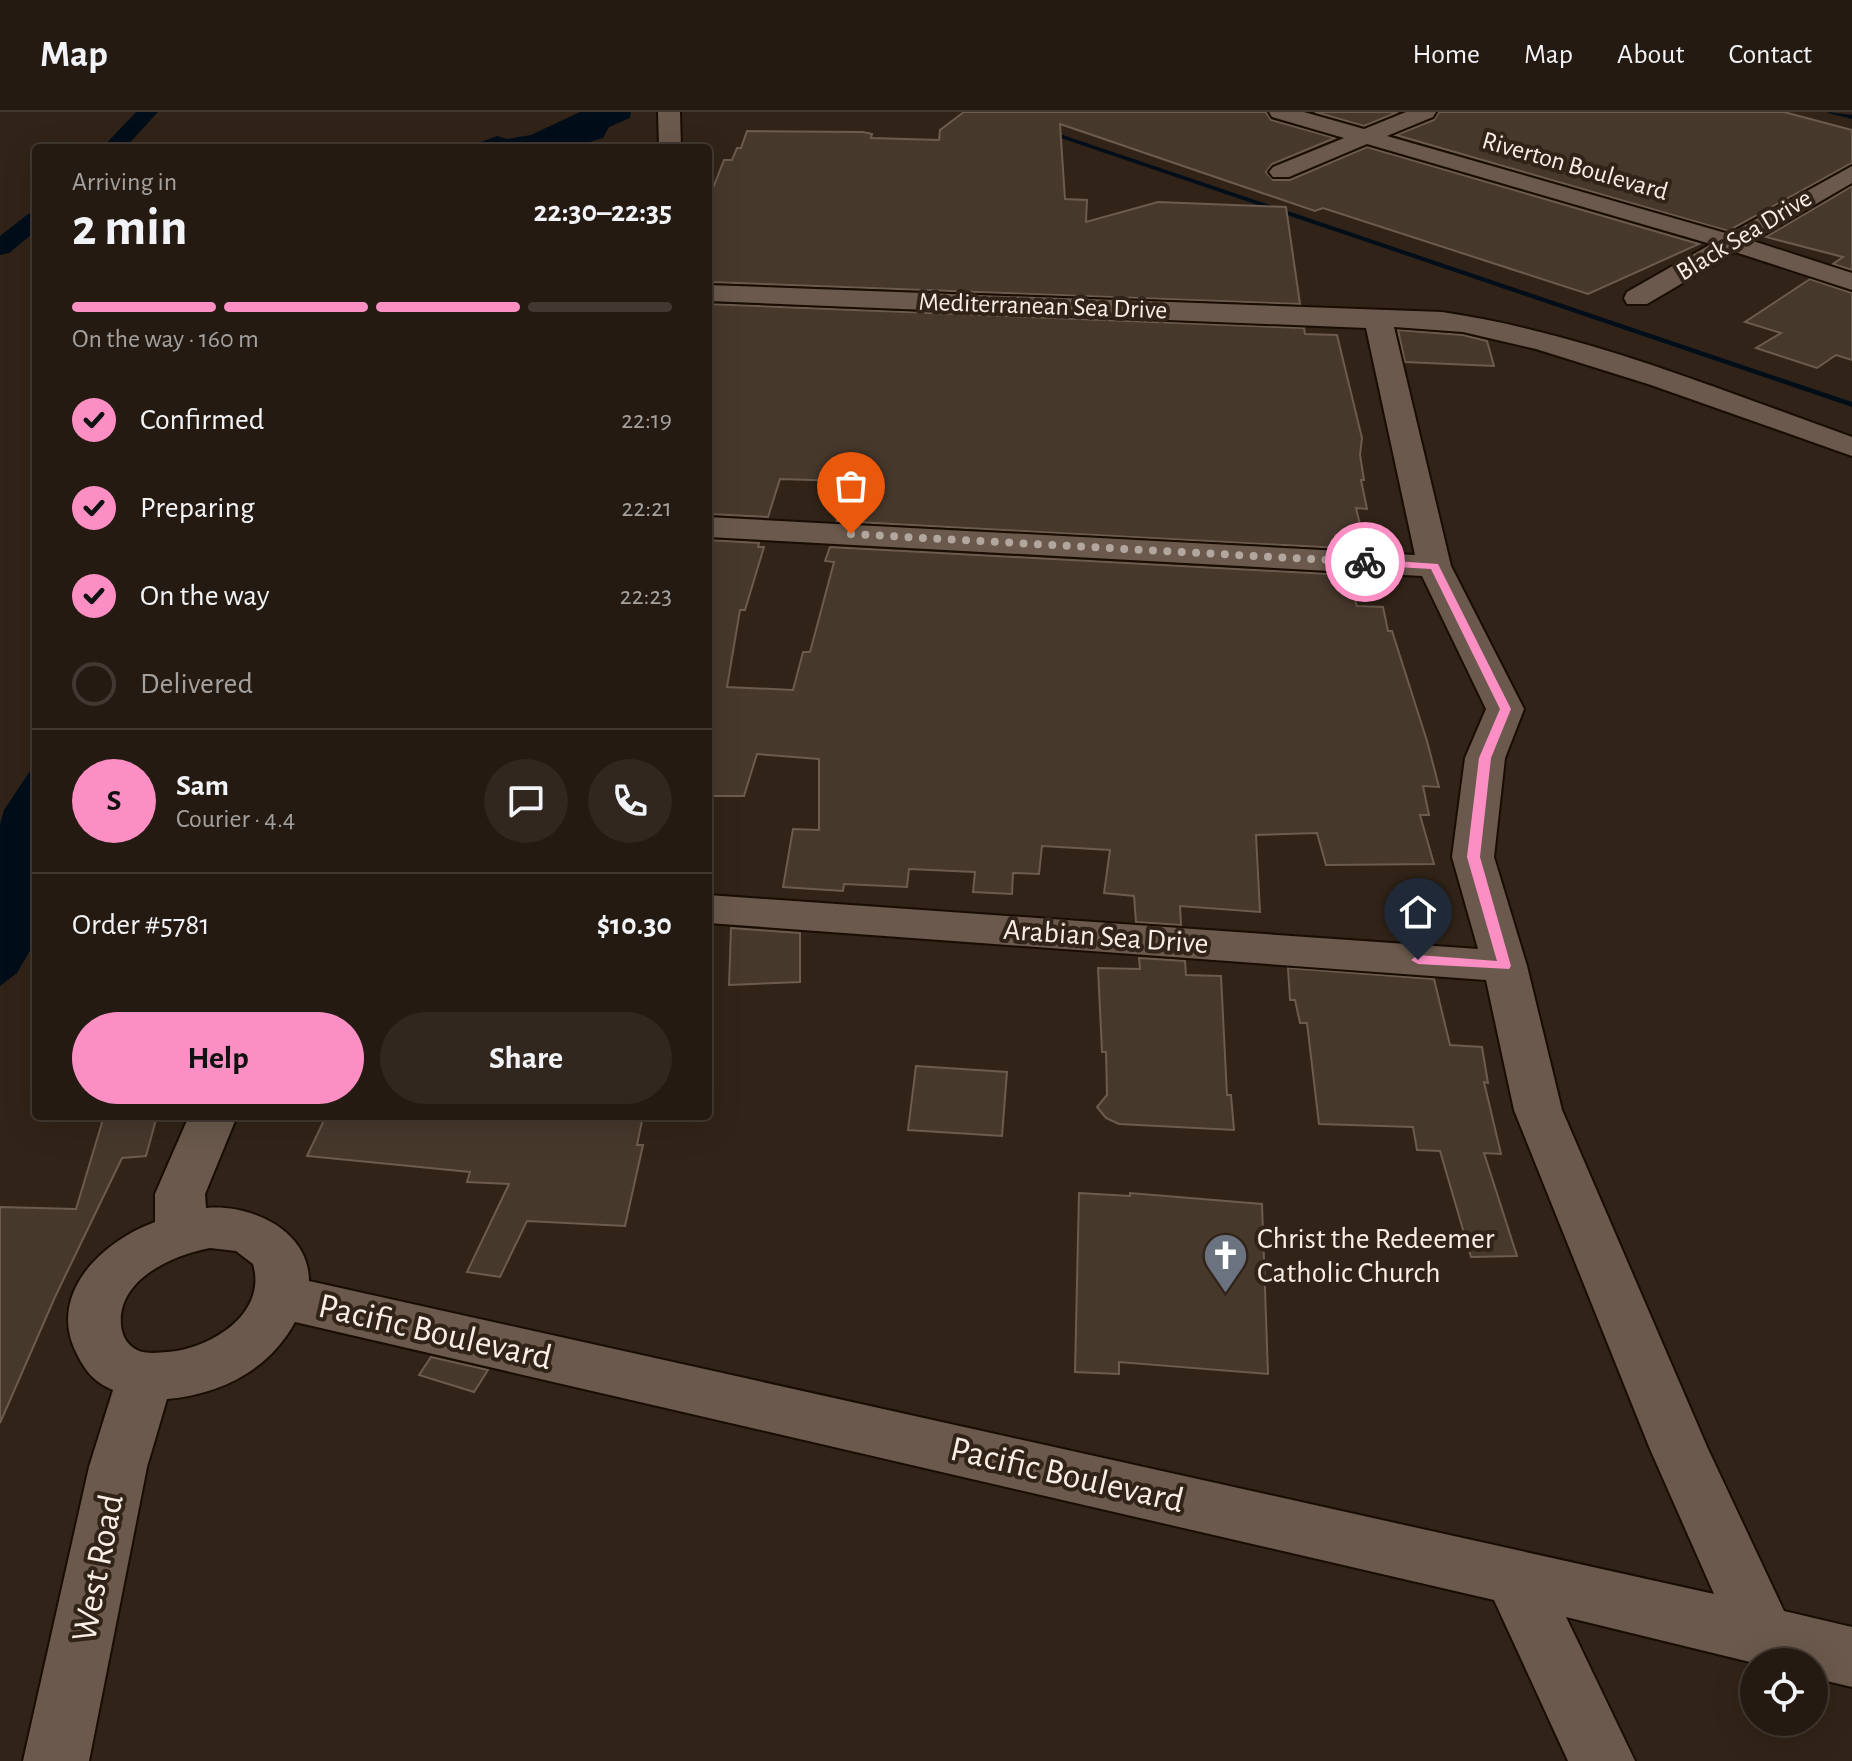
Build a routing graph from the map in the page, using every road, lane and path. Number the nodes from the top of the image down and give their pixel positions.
1 (669, 112) edge
2 (1280, 112) edge
3 (1425, 112) edge
4 (1365, 137) junction
5 (670, 144) edge
6 (1281, 172) dead end
7 (1852, 173) edge
8 (1734, 243) junction
9 (1852, 282) edge
10 (712, 293) edge
11 (1637, 298) dead end
12 (1378, 320) junction
13 (1852, 447) edge
14 (712, 527) edge
15 (1434, 566) junction
16 (712, 909) edge
17 (1505, 966) junction
18 (211, 1120) edge
19 (181, 1233) junction
20 (281, 1297) junction
21 (146, 1376) junction
22 (1514, 1576) junction
23 (1763, 1635) junction
24 (1852, 1657) edge
25 (56, 1761) edge
26 (1602, 1761) edge

1 - 5 street
2 - 4 street, Riverton Boulevard
3 - 4 street
4 - 6 street
4 - 8 street, Riverton Boulevard
7 - 8 street, Black Sea Drive
8 - 9 street, Riverton Boulevard
8 - 11 street, Black Sea Drive
10 - 12 street, Mediterranean Sea Drive
12 - 13 street, Mediterranean Sea Drive
12 - 15 street
14 - 15 street
15 - 17 street
16 - 17 street, Arabian Sea Drive
17 - 23 street
18 - 19 street
19 - 20 street
19 - 21 street
20 - 21 street
20 - 22 street, Pacific Boulevard
21 - 25 street, West Road
22 - 23 street, Pacific Boulevard
22 - 26 street
23 - 24 street, Pacific Boulevard

